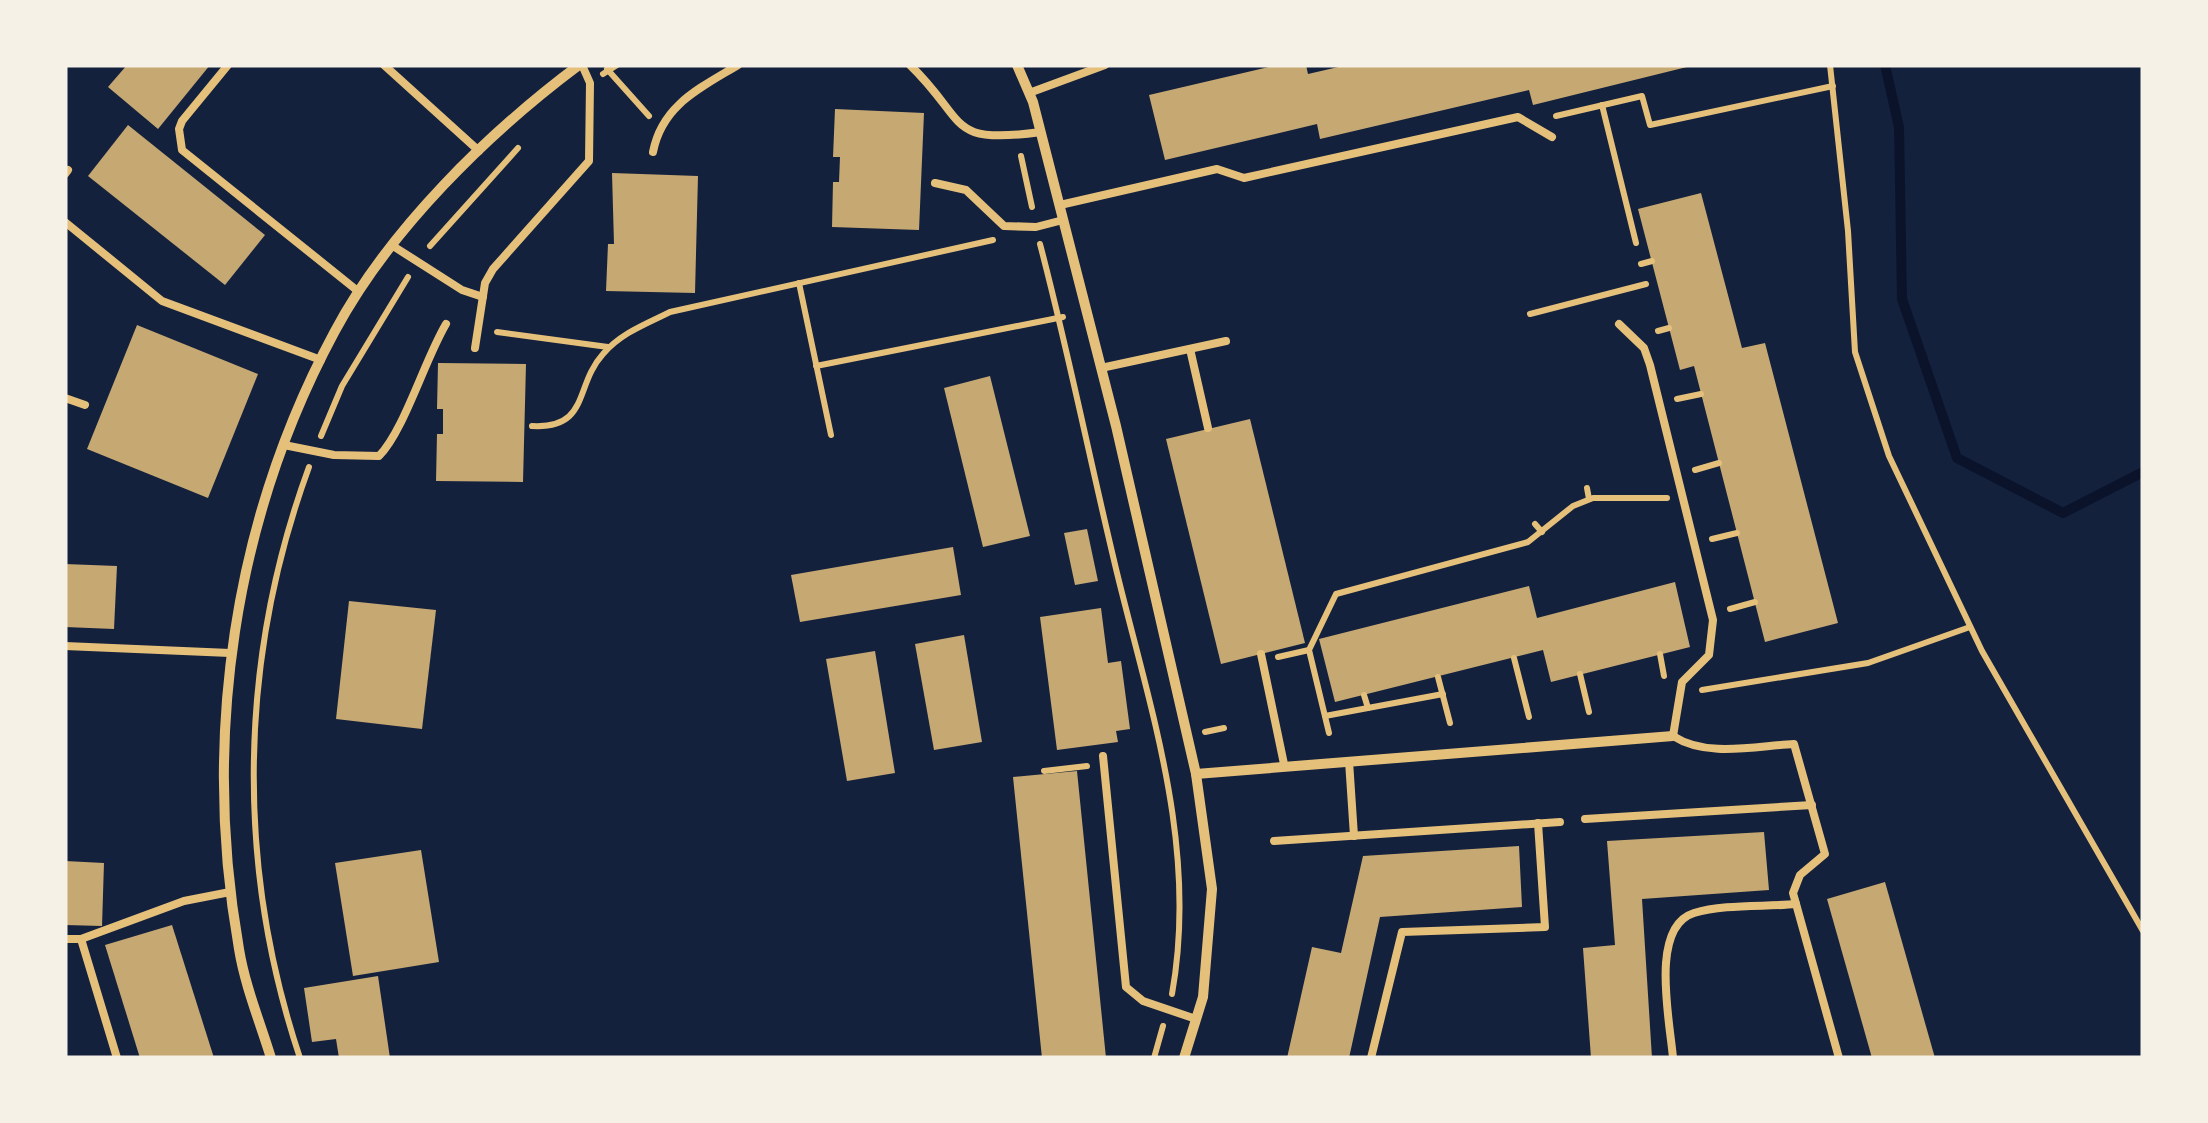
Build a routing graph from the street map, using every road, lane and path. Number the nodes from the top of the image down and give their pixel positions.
1 (228, 65) edge
2 (384, 65) edge
3 (580, 65) edge
4 (604, 65) edge
5 (618, 65) edge
6 (738, 65) edge
7 (910, 65) edge
8 (1017, 65) edge
9 (1105, 65) edge
10 (1830, 65) edge
11 (590, 84) junction
12 (1834, 86) junction
13 (1030, 93) junction
14 (1602, 106) junction
15 (1530, 122) junction
16 (659, 129) junction
17 (1041, 132) junction
18 (532, 134) dead end
19 (1016, 135) junction
20 (1552, 136) dead end
21 (479, 150) junction
22 (653, 152) dead end
23 (935, 183) dead end
24 (1060, 205) junction
25 (1063, 220) junction
26 (65, 222) edge
27 (1012, 228) junction
28 (1036, 228) junction
29 (1636, 243) dead end
30 (393, 246) junction
31 (1652, 261) dead end
32 (418, 262) junction
33 (1641, 264) dead end
34 (799, 282) junction
35 (1646, 284) dead end
36 (360, 293) junction
37 (483, 297) junction
38 (1086, 312) junction
39 (1530, 314) dead end
40 (1060, 318) junction
41 (446, 324) dead end
42 (1619, 324) dead end
43 (1669, 328) dead end
44 (494, 331) dead end
45 (1658, 331) dead end
46 (1226, 341) dead end
47 (609, 347) junction
48 (475, 348) dead end
49 (1190, 349) junction
50 (321, 360) junction
51 (816, 366) junction
52 (1101, 368) junction
53 (1701, 394) dead end
54 (65, 398) edge
55 (1676, 400) dead end
56 (85, 405) dead end
57 (532, 426) dead end
58 (1208, 428) dead end
59 (831, 435) dead end
60 (284, 445) junction
61 (315, 451) junction
62 (1719, 463) dead end
63 (1694, 470) dead end
64 (1587, 488) dead end
65 (1589, 499) junction
66 (1683, 499) junction
67 (1534, 524) dead end
68 (1542, 532) junction
69 (1737, 533) dead end
70 (1711, 540) dead end
71 (1755, 602) dead end
72 (1728, 609) dead end
73 (1970, 627) junction
74 (65, 646) edge
75 (230, 653) junction
76 (1261, 654) dead end
77 (1514, 658) dead end
78 (1580, 674) dead end
79 (1438, 677) dead end
80 (1682, 682) junction
81 (1443, 694) junction
82 (1364, 695) dead end
83 (1368, 708) junction
84 (1588, 712) dead end
85 (1325, 716) junction
86 (1529, 717) dead end
87 (1450, 723) dead end
88 (1329, 733) dead end
89 (1673, 736) junction
90 (1102, 756) dead end
91 (1349, 759) junction
92 (1284, 764) junction
93 (1068, 768) dead end
94 (1044, 771) dead end
95 (1196, 774) junction
96 (1812, 806) junction
97 (1585, 820) dead end
98 (1560, 822) dead end
99 (1538, 823) junction
100 (1354, 836) junction
101 (1274, 841) dead end
102 (230, 892) junction
103 (1796, 904) junction
104 (2143, 931) edge
105 (65, 939) edge
106 (81, 939) junction
107 (1170, 1004) dead end
108 (1196, 1019) junction
109 (1164, 1022) dead end
110 (116, 1058) edge
111 (271, 1058) edge
112 (300, 1058) edge
113 (1154, 1058) edge
114 (1184, 1058) edge
115 (1371, 1058) edge
116 (1673, 1058) edge
117 (1839, 1058) edge

1 - 36 lane
2 - 21 lane
3 - 11 lane
3 - 21 street
4 - 16 path
5 - 11 path
6 - 16 lane
7 - 19 lane
8 - 13 street
9 - 13 lane
10 - 12 path
11 - 37 lane
12 - 14 path
12 - 73 path
13 - 17 street
14 - 15 path
14 - 29 path
15 - 20 lane
15 - 24 lane
16 - 22 lane
17 - 19 lane
17 - 24 street
18 - 32 path
19 - 28 path
21 - 30 street
23 - 27 lane
24 - 25 street
25 - 28 lane
25 - 38 street
26 - 50 lane
27 - 28 lane
27 - 34 path
28 - 40 path
30 - 32 lane
30 - 36 street
31 - 33 path
32 - 37 lane
32 - 61 path
34 - 47 path
34 - 51 path
35 - 39 path
36 - 50 street
37 - 48 lane
38 - 40 path
38 - 52 street
40 - 51 path
40 - 107 path
41 - 61 lane
42 - 66 lane
43 - 45 path
44 - 47 path
46 - 49 lane
47 - 57 path
49 - 52 lane
49 - 58 lane
50 - 60 street
51 - 59 path
52 - 95 street
53 - 55 path
54 - 56 lane
60 - 61 lane
60 - 75 street
61 - 112 path
62 - 63 path
64 - 65 path
65 - 66 path
65 - 68 path
66 - 80 lane
67 - 68 path
68 - 85 path
69 - 70 path
71 - 72 path
73 - 80 path
73 - 104 path
74 - 75 lane
75 - 102 street
76 - 92 lane
77 - 86 path
78 - 84 path
79 - 81 path
80 - 89 lane
81 - 83 path
81 - 87 path
82 - 83 path
83 - 85 path
85 - 88 path
89 - 91 street
89 - 96 lane
90 - 108 lane
91 - 92 street
91 - 100 lane
92 - 95 street
93 - 94 path
95 - 108 street
96 - 97 lane
96 - 103 lane
98 - 99 lane
99 - 100 lane
99 - 115 lane
100 - 101 lane
102 - 106 lane
102 - 111 street
103 - 116 lane
103 - 117 lane
105 - 106 lane
106 - 110 lane
108 - 114 street
109 - 113 path

